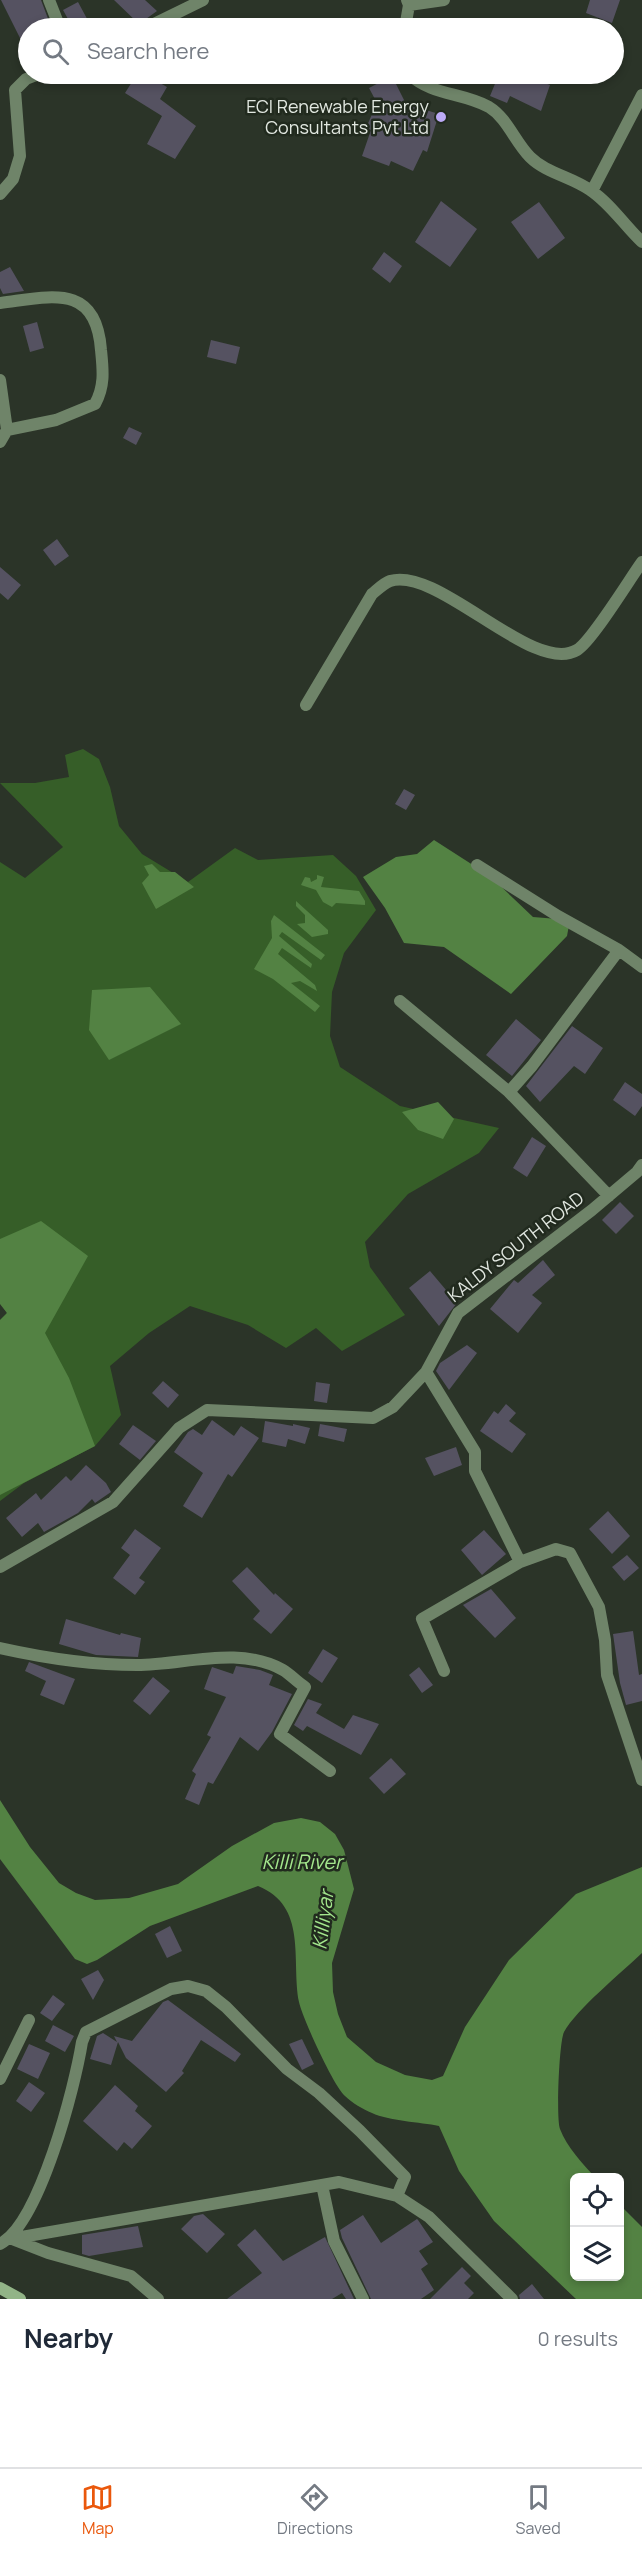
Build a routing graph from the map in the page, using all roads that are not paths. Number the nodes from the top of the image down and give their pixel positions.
1 (49, 0) edge
2 (203, 0) edge
3 (444, 0) edge
4 (408, 3) edge
5 (56, 18) edge
6 (166, 18) edge
7 (406, 18) edge
8 (22, 84) edge
9 (420, 84) edge
10 (642, 95) edge
11 (592, 191) junction
12 (0, 194) edge
13 (642, 242) edge
14 (0, 303) edge
15 (0, 380) edge
16 (7, 430) junction
17 (0, 442) edge
18 (642, 562) edge
19 (306, 705) dead end
20 (477, 865) dead end
21 (619, 950) junction
22 (642, 967) edge
23 (400, 1001) dead end
24 (509, 1092) junction
25 (640, 1171) edge
26 (609, 1196) junction
27 (426, 1372) junction
28 (520, 1562) junction
29 (0, 1567) edge
30 (0, 1648) edge
31 (444, 1671) dead end
32 (330, 1771) dead end
33 (642, 1780) edge
34 (29, 2020) dead end
35 (0, 2079) edge
36 (322, 2185) junction
37 (398, 2196) junction
38 (5, 2241) edge
39 (0, 2288) edge
40 (20, 2299) edge
41 (158, 2299) edge
42 (363, 2299) edge
43 (512, 2299) edge

1 - 5 street
2 - 6 street
3 - 4 street
4 - 7 street
8 - 12 street
9 - 11 street
10 - 11 street
11 - 13 street
14 - 16 street
15 - 16 street
16 - 17 street
18 - 19 street
20 - 21 street
21 - 22 street
21 - 24 street
23 - 24 street
24 - 26 street
25 - 26 street, KALDY SOUTH ROAD
26 - 27 street, KALDY SOUTH ROAD
27 - 28 street
27 - 29 street, KALDY SOUTH ROAD
28 - 31 street
28 - 33 street
30 - 32 street
34 - 35 street
36 - 37 street
36 - 38 street
36 - 42 street
37 - 38 street
37 - 43 street
38 - 41 street
39 - 40 main road

